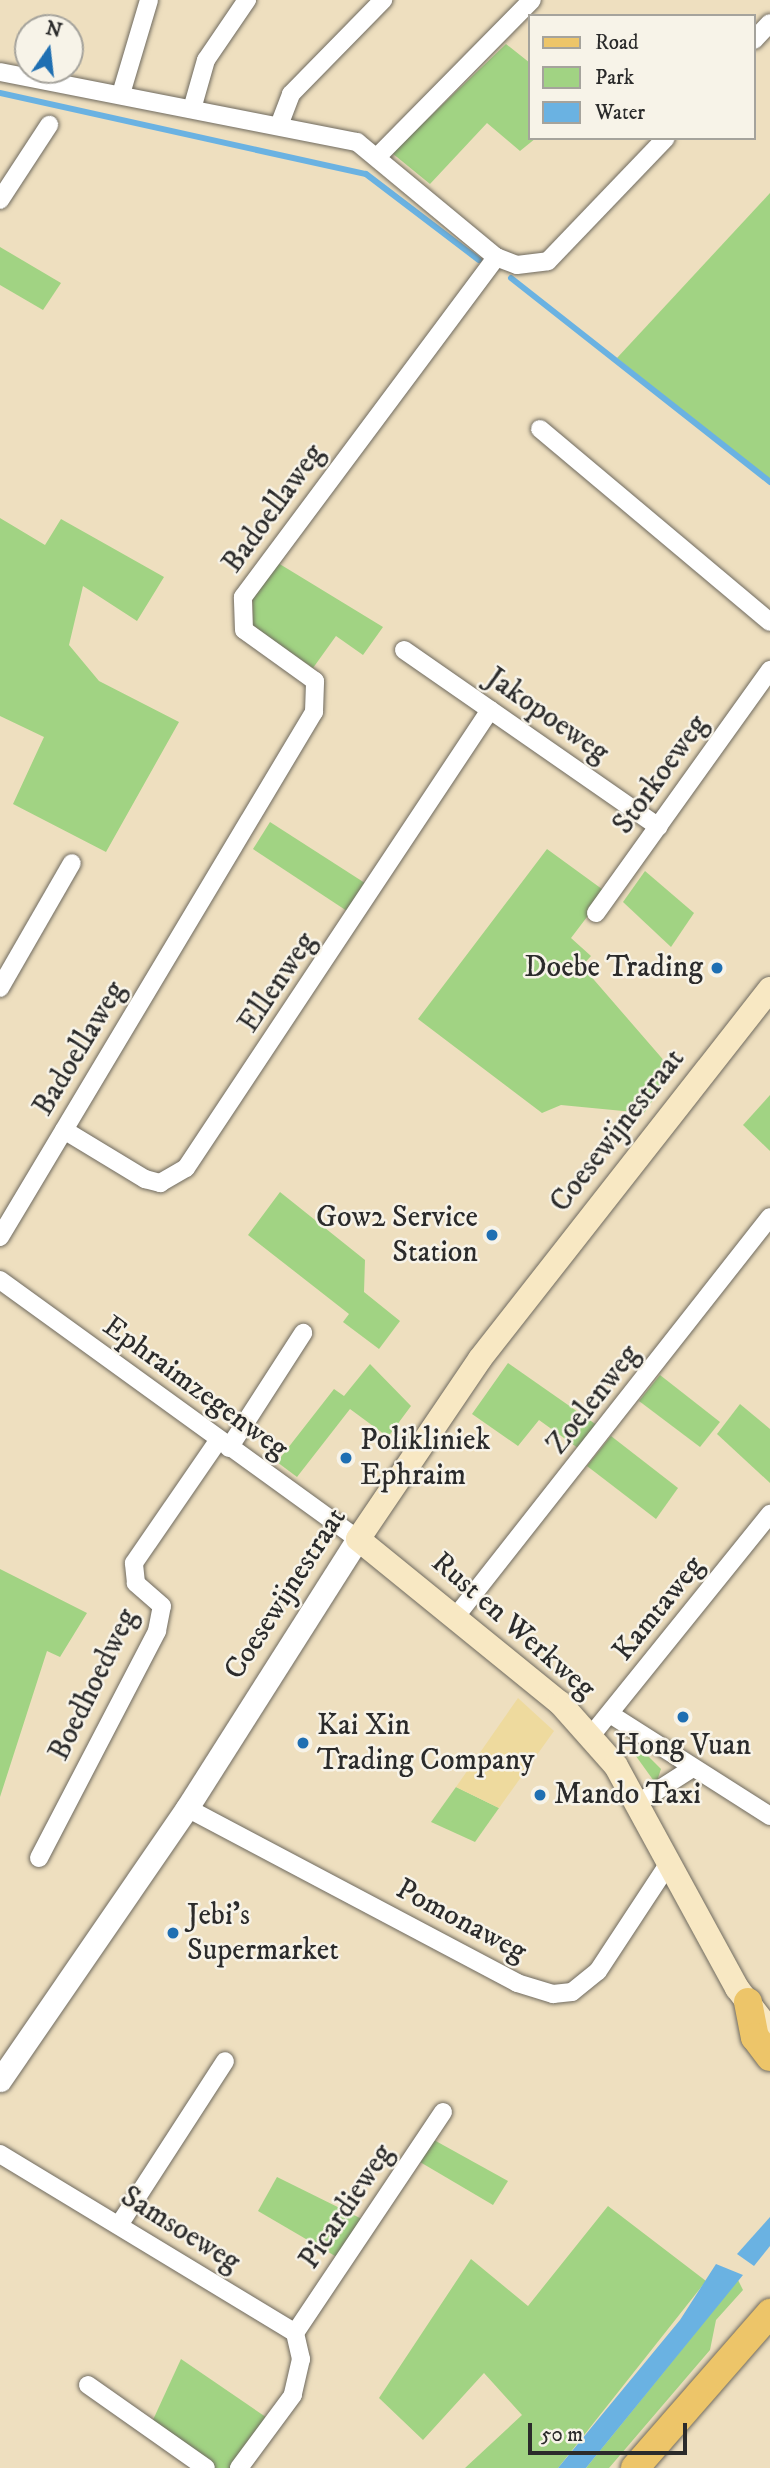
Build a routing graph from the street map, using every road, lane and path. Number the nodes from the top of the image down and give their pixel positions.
1 (149, 0) edge
2 (247, 0) edge
3 (383, 0) edge
4 (532, 0) edge
5 (770, 23) edge
6 (756, 38) edge
7 (0, 72) edge
8 (121, 94) junction
9 (192, 109) junction
10 (280, 122) junction
11 (49, 125) dead end
12 (664, 140) edge
13 (378, 156) junction
14 (0, 200) edge
15 (496, 257) junction
16 (540, 429) dead end
17 (770, 622) edge
18 (404, 650) dead end
19 (770, 670) edge
20 (490, 710) junction
21 (659, 827) junction
22 (72, 863) dead end
23 (596, 913) dead end
24 (0, 988) edge
25 (767, 998) edge
26 (64, 1130) junction
27 (770, 1217) edge
28 (0, 1237) edge
29 (0, 1280) edge
30 (303, 1333) dead end
31 (223, 1444) junction
32 (770, 1514) edge
33 (358, 1539) junction
34 (457, 1615) junction
35 (610, 1714) junction
36 (590, 1737) junction
37 (691, 1769) junction
38 (638, 1803) junction
39 (187, 1808) junction
40 (770, 1815) edge
41 (38, 1858) dead end
42 (667, 1866) junction
43 (748, 2002) junction
44 (768, 2027) edge
45 (770, 2057) edge
46 (225, 2060) dead end
47 (0, 2080) edge
48 (443, 2112) dead end
49 (0, 2154) edge
50 (119, 2225) junction
51 (770, 2290) edge
52 (768, 2316) edge
53 (295, 2333) junction
54 (745, 2342) junction
55 (88, 2385) dead end
56 (206, 2468) edge
57 (239, 2468) edge
58 (635, 2468) edge

1 - 8 street
2 - 9 street
3 - 10 street
4 - 13 street
5 - 6 street
7 - 8 street
8 - 9 street
9 - 10 street
10 - 13 street
11 - 14 street
12 - 15 street
13 - 15 street
15 - 26 street, Badoellaweg
16 - 17 street
18 - 20 street, Jakopoeweg
19 - 21 street, Storkoeweg
20 - 21 street, Jakopoeweg
20 - 26 street, Ellenweg
21 - 23 street, Storkoeweg
22 - 24 street
25 - 33 main road, Coesewijnestraat
26 - 28 street, Badoellaweg
27 - 34 street, Zoelenweg
29 - 31 street, Ephraimzegenweg
30 - 31 street
31 - 33 street, Ephraimzegenweg
31 - 41 street, Boedhoedweg
32 - 35 street, Kamtaweg
33 - 34 main road, Rust en Werkweg
33 - 39 street, Coesewijnestraat
34 - 36 main road, Rust en Werkweg
35 - 36 street, Kamtaweg
35 - 37 street
36 - 38 main road, Rust en Werkweg
37 - 38 street
37 - 40 street
38 - 42 main road, Rust en Werkweg
39 - 42 street, Pomonaweg
39 - 47 street, Coesewijnestraat
42 - 43 main road, Rust en Werkweg
43 - 44 main road, Rust en Werkweg
43 - 45 main road
46 - 50 street
48 - 53 street, Picardieweg
49 - 50 street, Samsoeweg
50 - 53 street, Samsoeweg
51 - 54 main road
52 - 54 main road
53 - 57 street
54 - 58 main road
55 - 56 street

